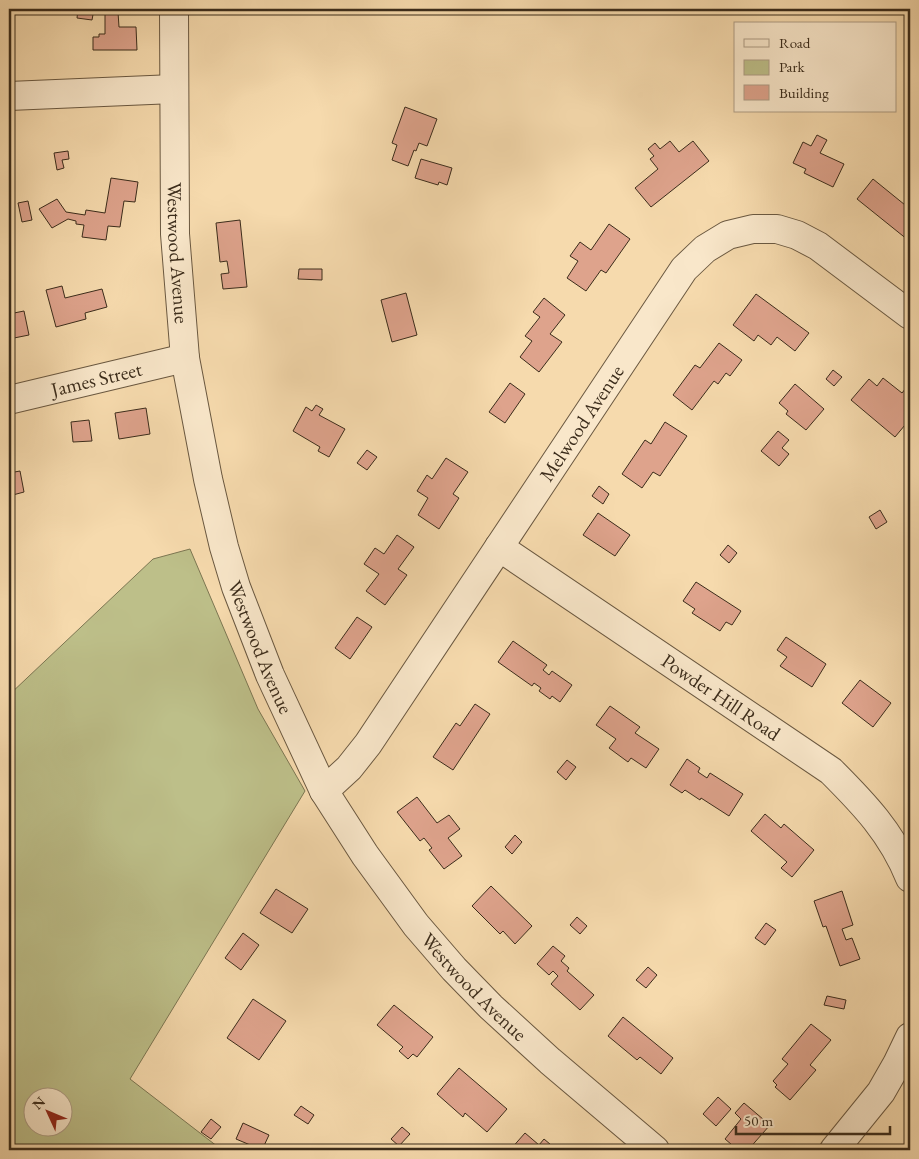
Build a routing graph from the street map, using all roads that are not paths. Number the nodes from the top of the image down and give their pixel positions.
1 (174, 9) edge
2 (174, 89) junction
3 (9, 96) edge
4 (910, 315) edge
5 (185, 358) junction
6 (9, 400) edge
7 (499, 547) junction
8 (324, 791) junction
9 (910, 878) edge
10 (910, 1037) edge
11 (655, 1150) edge
12 (834, 1150) edge

1 - 2 street, Westwood Avenue
2 - 3 street
2 - 5 street, Westwood Avenue
4 - 7 street, Melwood Avenue
5 - 6 street, James Street
5 - 8 street, Westwood Avenue
7 - 8 street, Melwood Avenue
7 - 9 street, Powder Hill Road
8 - 11 street, Westwood Avenue
10 - 12 street

